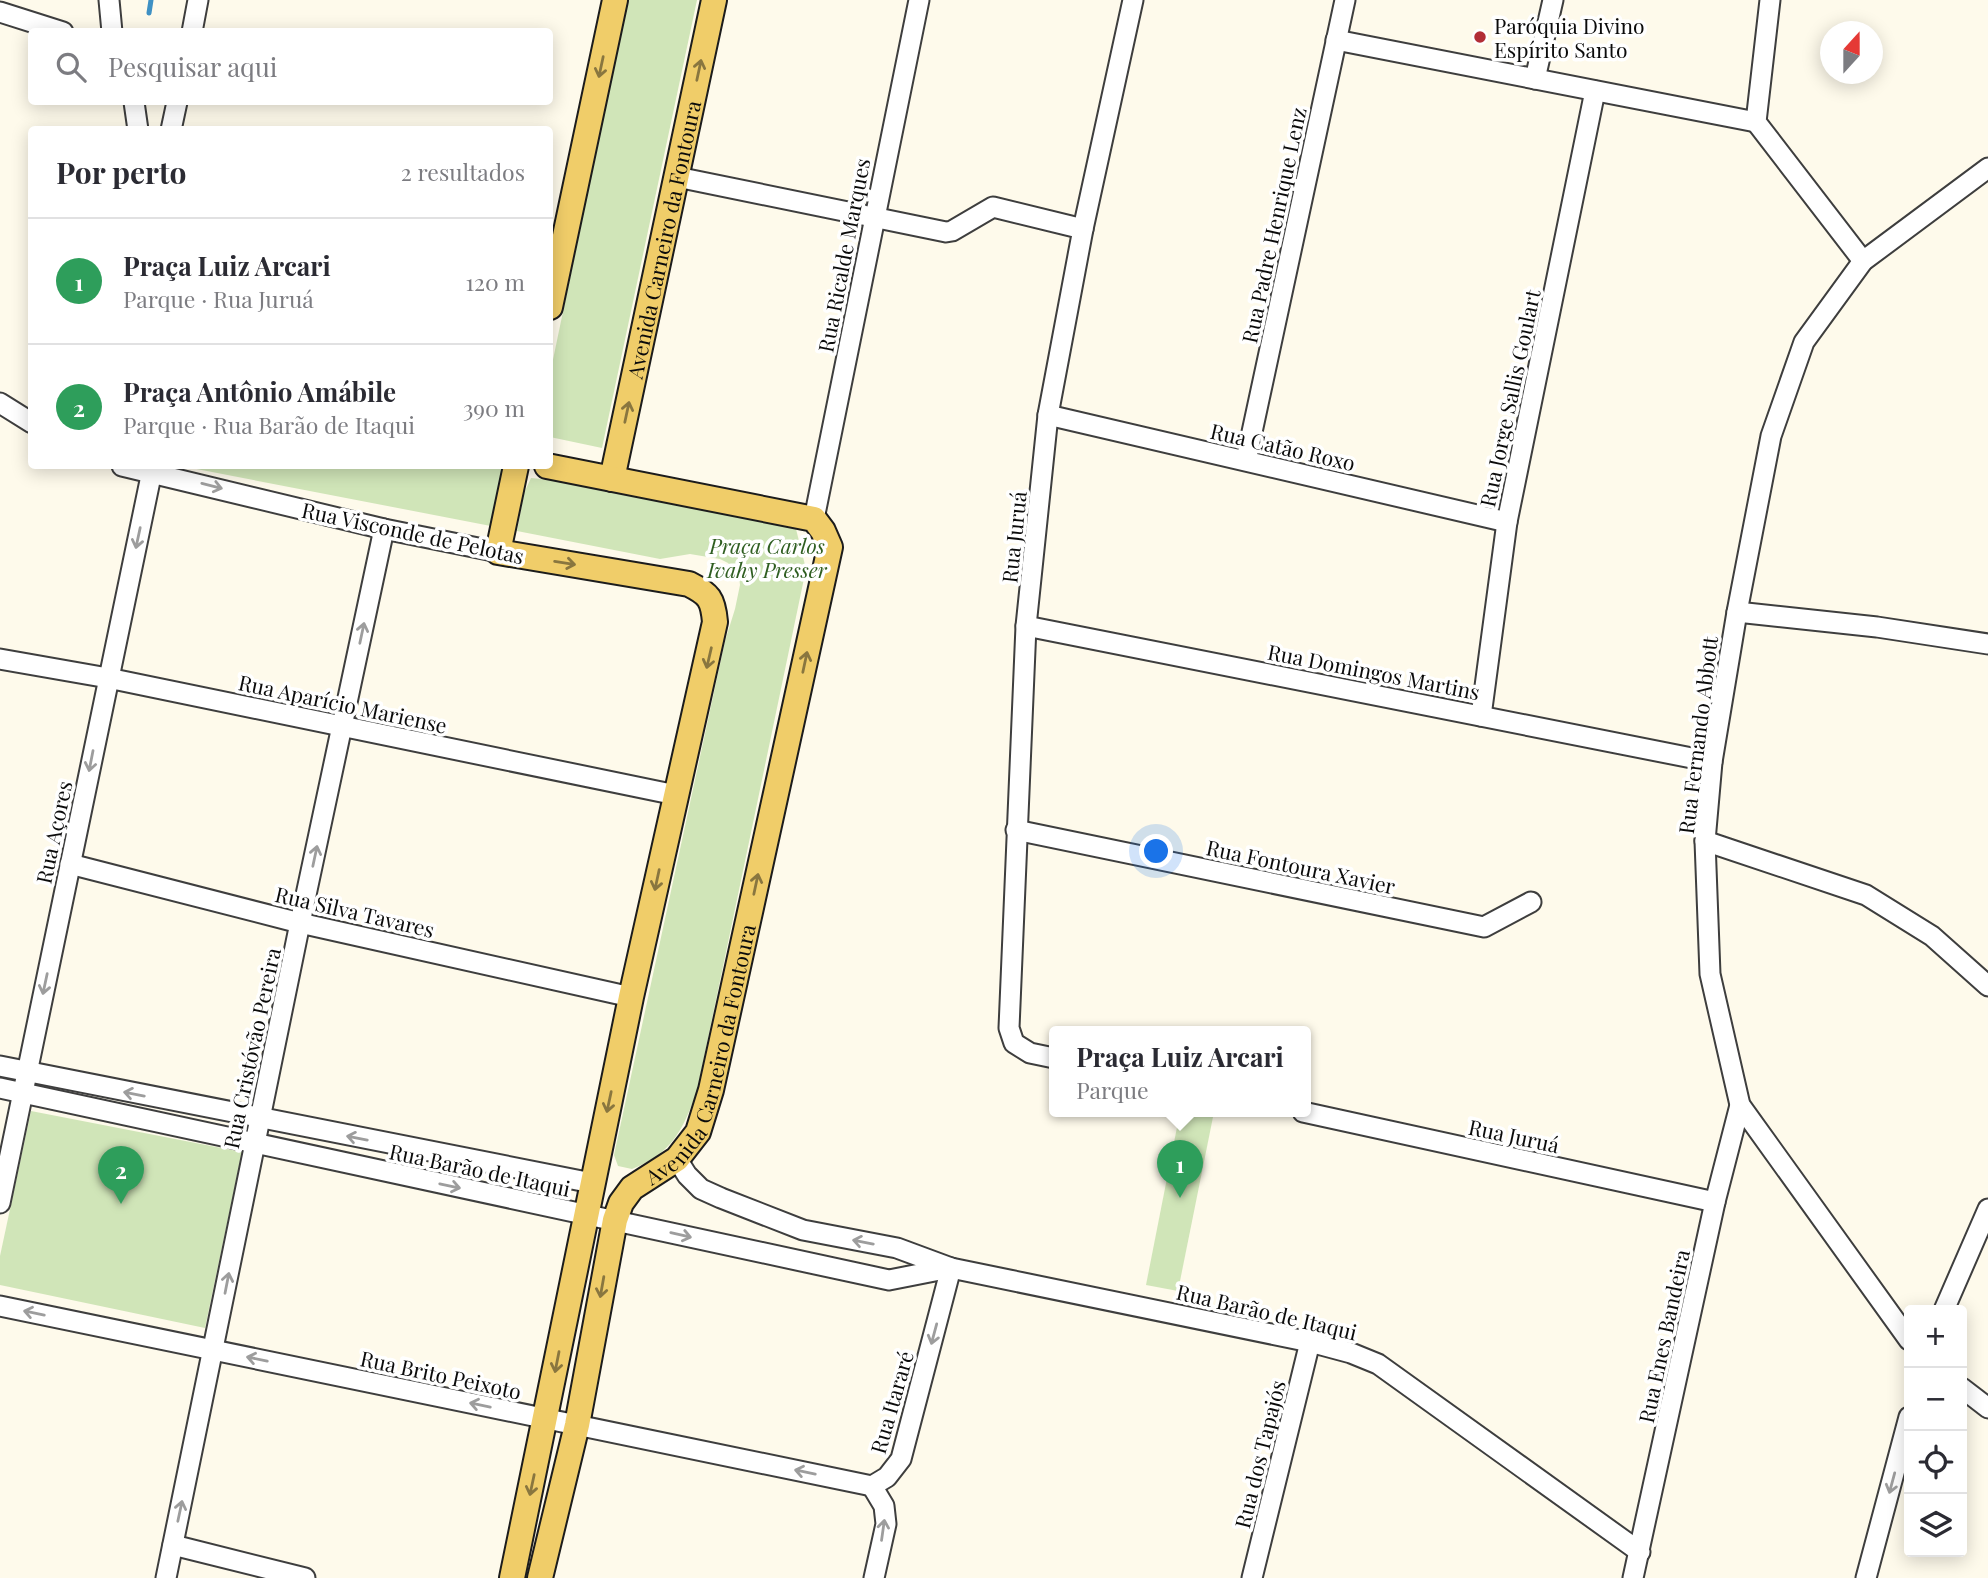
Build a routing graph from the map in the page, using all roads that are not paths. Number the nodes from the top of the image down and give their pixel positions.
1 (109, 0) edge
2 (198, 0) edge
3 (615, 0) edge
4 (714, 0) edge
5 (919, 0) edge
6 (1133, 0) edge
7 (1345, 0) edge
8 (1553, 0) edge
9 (1770, 0) edge
10 (0, 12) edge
11 (50, 28) edge
12 (112, 28) edge
13 (193, 28) edge
14 (1336, 40) junction
15 (1535, 79) junction
16 (1595, 91) junction
17 (134, 105) edge
18 (176, 105) edge
19 (1756, 122) junction
20 (137, 126) edge
21 (172, 126) edge
22 (1988, 168) edge
23 (677, 177) junction
24 (874, 216) junction
25 (1083, 229) junction
26 (1863, 261) junction
27 (553, 293) edge
28 (0, 402) edge
29 (1048, 415) junction
30 (28, 420) edge
31 (1246, 460) junction
32 (553, 467) edge
33 (135, 469) edge
34 (139, 469) edge
35 (515, 469) edge
36 (612, 479) junction
37 (814, 519) junction
38 (1507, 522) junction
39 (384, 529) junction
40 (498, 552) junction
41 (705, 593) joint
42 (1737, 612) junction
43 (1026, 626) junction
44 (1988, 644) edge
45 (0, 659) edge
46 (108, 677) junction
47 (1480, 716) junction
48 (342, 725) junction
49 (1712, 762) junction
50 (676, 795) junction
51 (1016, 830) junction
52 (1705, 841) junction
53 (70, 864) junction
54 (1531, 902) dead end
55 (300, 923) junction
56 (1988, 986) edge
57 (631, 997) junction
58 (1049, 1057) edge
59 (0, 1066) edge
60 (26, 1072) junction
61 (0, 1088) edge
62 (22, 1093) junction
63 (1741, 1105) junction
64 (1311, 1114) edge
65 (260, 1119) junction
66 (255, 1144) junction
67 (420, 1150) junction
68 (677, 1158) junction
69 (413, 1178) junction
70 (592, 1183) junction
71 (1715, 1202) junction
72 (0, 1203) edge
73 (1988, 1209) edge
74 (586, 1215) junction
75 (615, 1220) junction
76 (897, 1248) junction
77 (951, 1268) junction
78 (889, 1280) junction
79 (1946, 1305) edge
80 (0, 1306) edge
81 (1904, 1333) edge
82 (1310, 1342) junction
83 (213, 1350) junction
84 (1967, 1392) edge
85 (1988, 1408) edge
86 (547, 1419) junction
87 (577, 1425) junction
88 (1905, 1431) edge
89 (872, 1486) junction
90 (173, 1545) junction
91 (1640, 1552) junction
92 (166, 1578) edge
93 (305, 1578) edge
94 (512, 1578) edge
95 (540, 1578) edge
96 (876, 1578) edge
97 (1252, 1578) edge
98 (1633, 1578) edge
99 (1866, 1578) edge

1 - 12 street
2 - 13 street
3 -> 27 main road
23 -> 4 main road, Avenida Carneiro da Fontoura
5 - 24 street, Rua Ricalde Marques
6 - 25 street, Rua Juruá
7 - 14 street, Rua Padre Henrique Lenz
8 - 15 street
9 - 19 street
10 - 11 street
14 - 15 street
14 - 31 street, Rua Padre Henrique Lenz
15 - 16 street
16 - 19 street
16 - 38 street, Rua Jorge Sallis Goulart
17 - 20 street
18 - 21 street
19 - 26 street
22 - 26 street, Rua Fernando Abbott
23 - 24 street
36 -> 23 main road, Avenida Carneiro da Fontoura
24 - 25 street
24 - 37 street, Rua Ricalde Marques
25 - 29 street, Rua Juruá
26 - 42 street, Rua Fernando Abbott
28 - 30 street
29 - 31 street, Rua Catão Roxo
29 - 43 street, Rua Juruá
31 - 38 street, Rua Catão Roxo
32 - 36 main road
33 -> 46 street, Rua Açores
34 -> 39 street, Rua Visconde de Pelotas
35 - 40 main road
36 - 37 main road
68 -> 37 main road, Avenida Carneiro da Fontoura
38 - 47 street, Rua Jorge Sallis Goulart
39 - 40 street, Rua Visconde de Pelotas
48 -> 39 street, Rua Cristóvão Pereira
40 -> 41 main road, Rua Visconde de Pelotas
41 -> 50 main road, Avenida Carneiro da Fontoura
42 - 44 street
42 - 49 street, Rua Fernando Abbott
43 - 47 street, Rua Domingos Martins
43 - 51 street, Rua Juruá
45 - 46 street, Rua Aparício Mariense
46 - 48 street, Rua Aparício Mariense
46 -> 53 street, Rua Açores
47 - 49 street, Rua Domingos Martins
48 - 50 street, Rua Aparício Mariense
55 -> 48 street, Rua Cristóvão Pereira
49 - 52 street, Rua Fernando Abbott
50 -> 57 main road, Avenida Carneiro da Fontoura
51 - 54 street, Rua Fontoura Xavier
51 - 58 street, Rua Juruá
52 - 56 street
52 - 63 street, Rua Fernando Abbott
53 - 55 street, Rua Silva Tavares
53 -> 60 street, Rua Açores
55 - 57 street, Rua Silva Tavares
55 - 65 street, Rua Cristóvão Pereira
57 -> 70 main road, Avenida Carneiro da Fontoura
59 - 60 street, Rua Barão de Itaqui
60 - 62 street, Rua Açores
65 -> 60 street, Rua Barão de Itaqui
61 - 62 street, Rua Barão de Itaqui
62 - 66 street, Rua Barão de Itaqui
62 - 72 street, Rua Açores
63 - 71 street, Rua Enes Bandeira
63 - 81 street, Rua Fernando Abbott
64 - 71 street, Rua Juruá
65 - 66 street, Rua Cristóvão Pereira
67 -> 65 street, Rua Barão de Itaqui
66 - 69 street, Rua Barão de Itaqui
83 -> 66 street, Rua Cristóvão Pereira
67 - 69 street
67 - 70 street, Rua Barão de Itaqui
68 - 75 main road, Avenida Carneiro da Fontoura
76 -> 68 street, Rua Barão de Itaqui
69 -> 74 street, Rua Barão de Itaqui
70 - 74 main road, Avenida Carneiro da Fontoura
71 - 91 street, Rua Enes Bandeira
73 - 79 street
74 - 75 street, Rua Barão de Itaqui
74 -> 86 main road, Avenida Carneiro da Fontoura
75 -> 78 street, Rua Barão de Itaqui
75 -> 87 main road, Avenida Carneiro da Fontoura
76 - 77 street, Rua Barão de Itaqui
76 - 78 street
77 - 78 street, Rua Barão de Itaqui
77 - 82 street, Rua Barão de Itaqui
77 -> 89 street, Rua Itararé
83 -> 80 street, Rua Brito Peixoto
82 - 91 street, Rua Barão de Itaqui
82 - 97 street, Rua dos Tapajós
86 -> 83 street, Rua Brito Peixoto
90 -> 83 street, Rua Cristóvão Pereira
84 - 85 street
86 - 87 street, Rua Brito Peixoto
86 -> 94 main road, Avenida Carneiro da Fontoura
89 -> 87 street, Rua Brito Peixoto
87 - 95 main road, Avenida Carneiro da Fontoura
88 -> 99 street
96 -> 89 street
90 - 92 street, Rua Cristóvão Pereira
90 - 93 street
91 - 98 street, Rua Enes Bandeira

